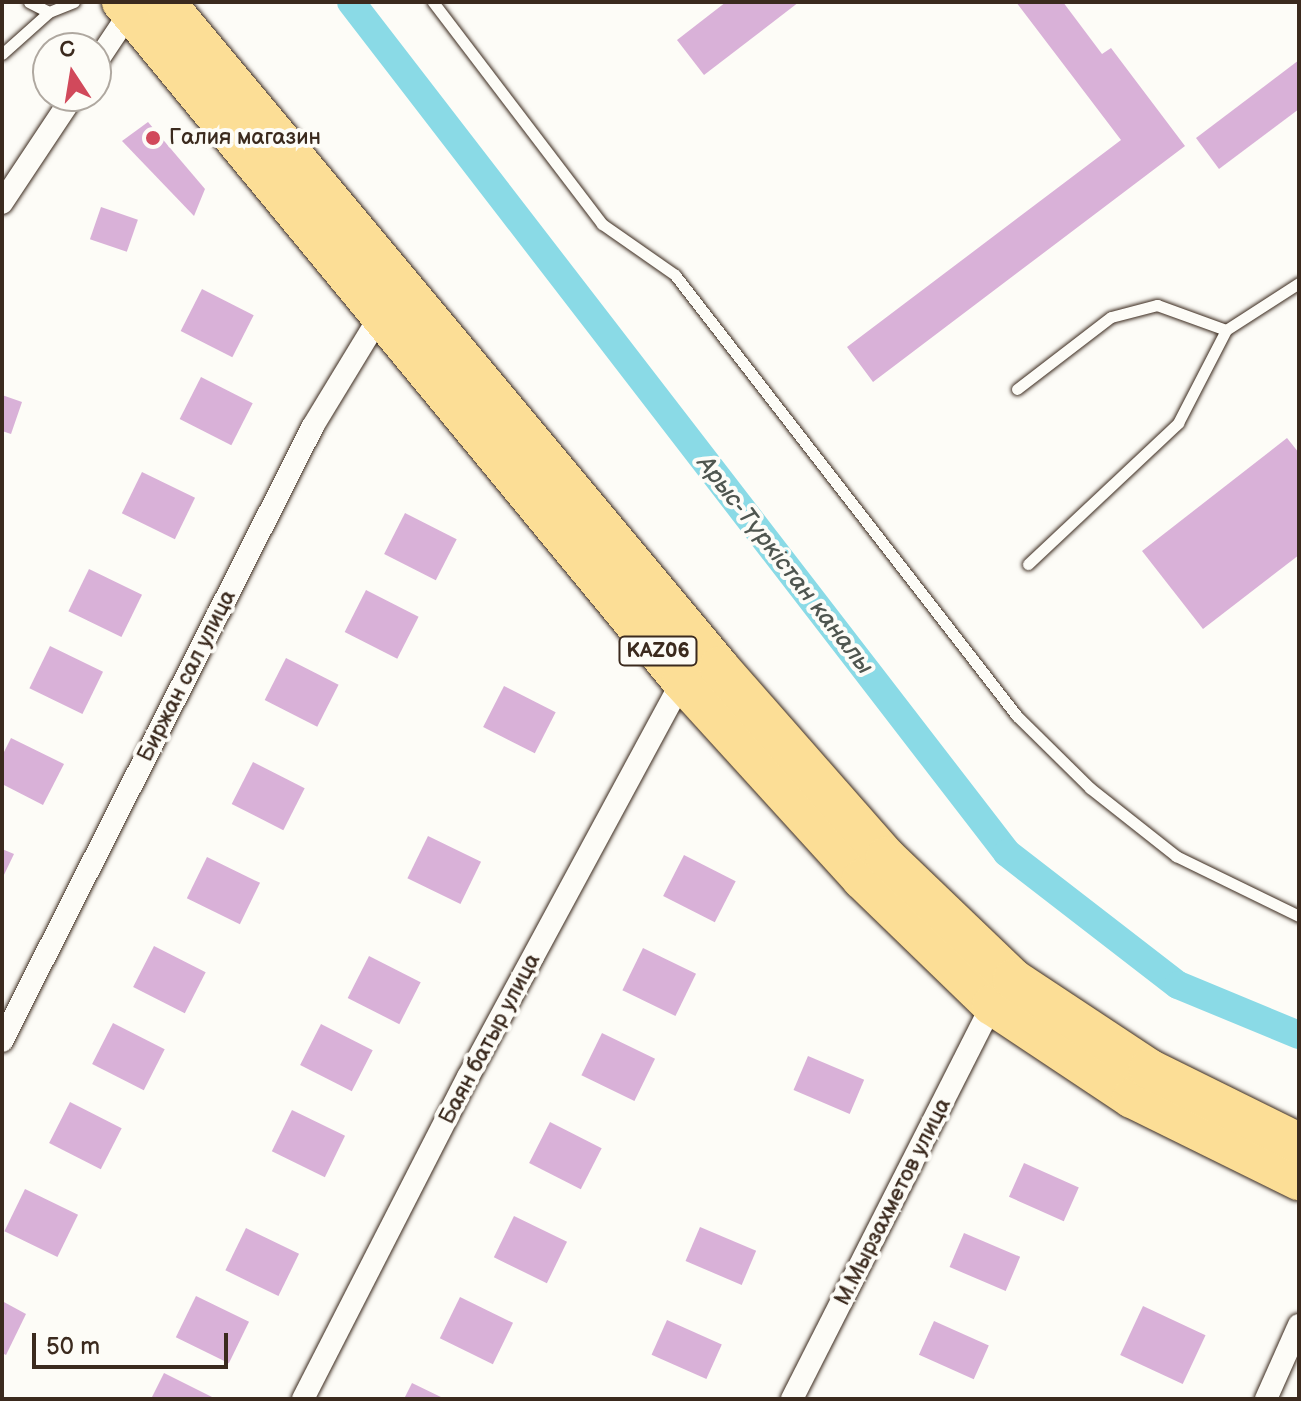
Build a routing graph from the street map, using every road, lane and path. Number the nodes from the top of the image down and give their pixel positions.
1 (29, 2) edge
2 (74, 2) edge
3 (433, 2) edge
4 (139, 5) edge
5 (49, 12) junction
6 (112, 41) edge
7 (2, 54) edge
8 (62, 112) edge
9 (2, 203) edge
10 (1299, 283) edge
11 (380, 316) junction
12 (1226, 330) junction
13 (1017, 389) dead end
14 (1028, 564) dead end
15 (682, 681) junction
16 (1299, 916) edge
17 (992, 1005) junction
18 (2, 1041) edge
19 (1299, 1143) edge
20 (1299, 1180) edge
21 (1299, 1325) edge
22 (303, 1399) edge
23 (792, 1399) edge
24 (1266, 1399) edge

1 - 5 lane
2 - 5 lane
3 - 16 lane
4 - 6 street
4 - 11 highway, KАZ06
4 - 19 highway, KАZ06
5 - 7 lane
8 - 9 street
10 - 12 lane
11 - 15 highway, KАZ06
11 - 18 street, Биржан сал улица
12 - 13 lane
12 - 14 lane
15 - 17 highway, KАZ06
15 - 22 street, Баян батыр улица
17 - 20 highway, KАZ06
17 - 23 street, М.Мырзахметов улица
21 - 24 street

